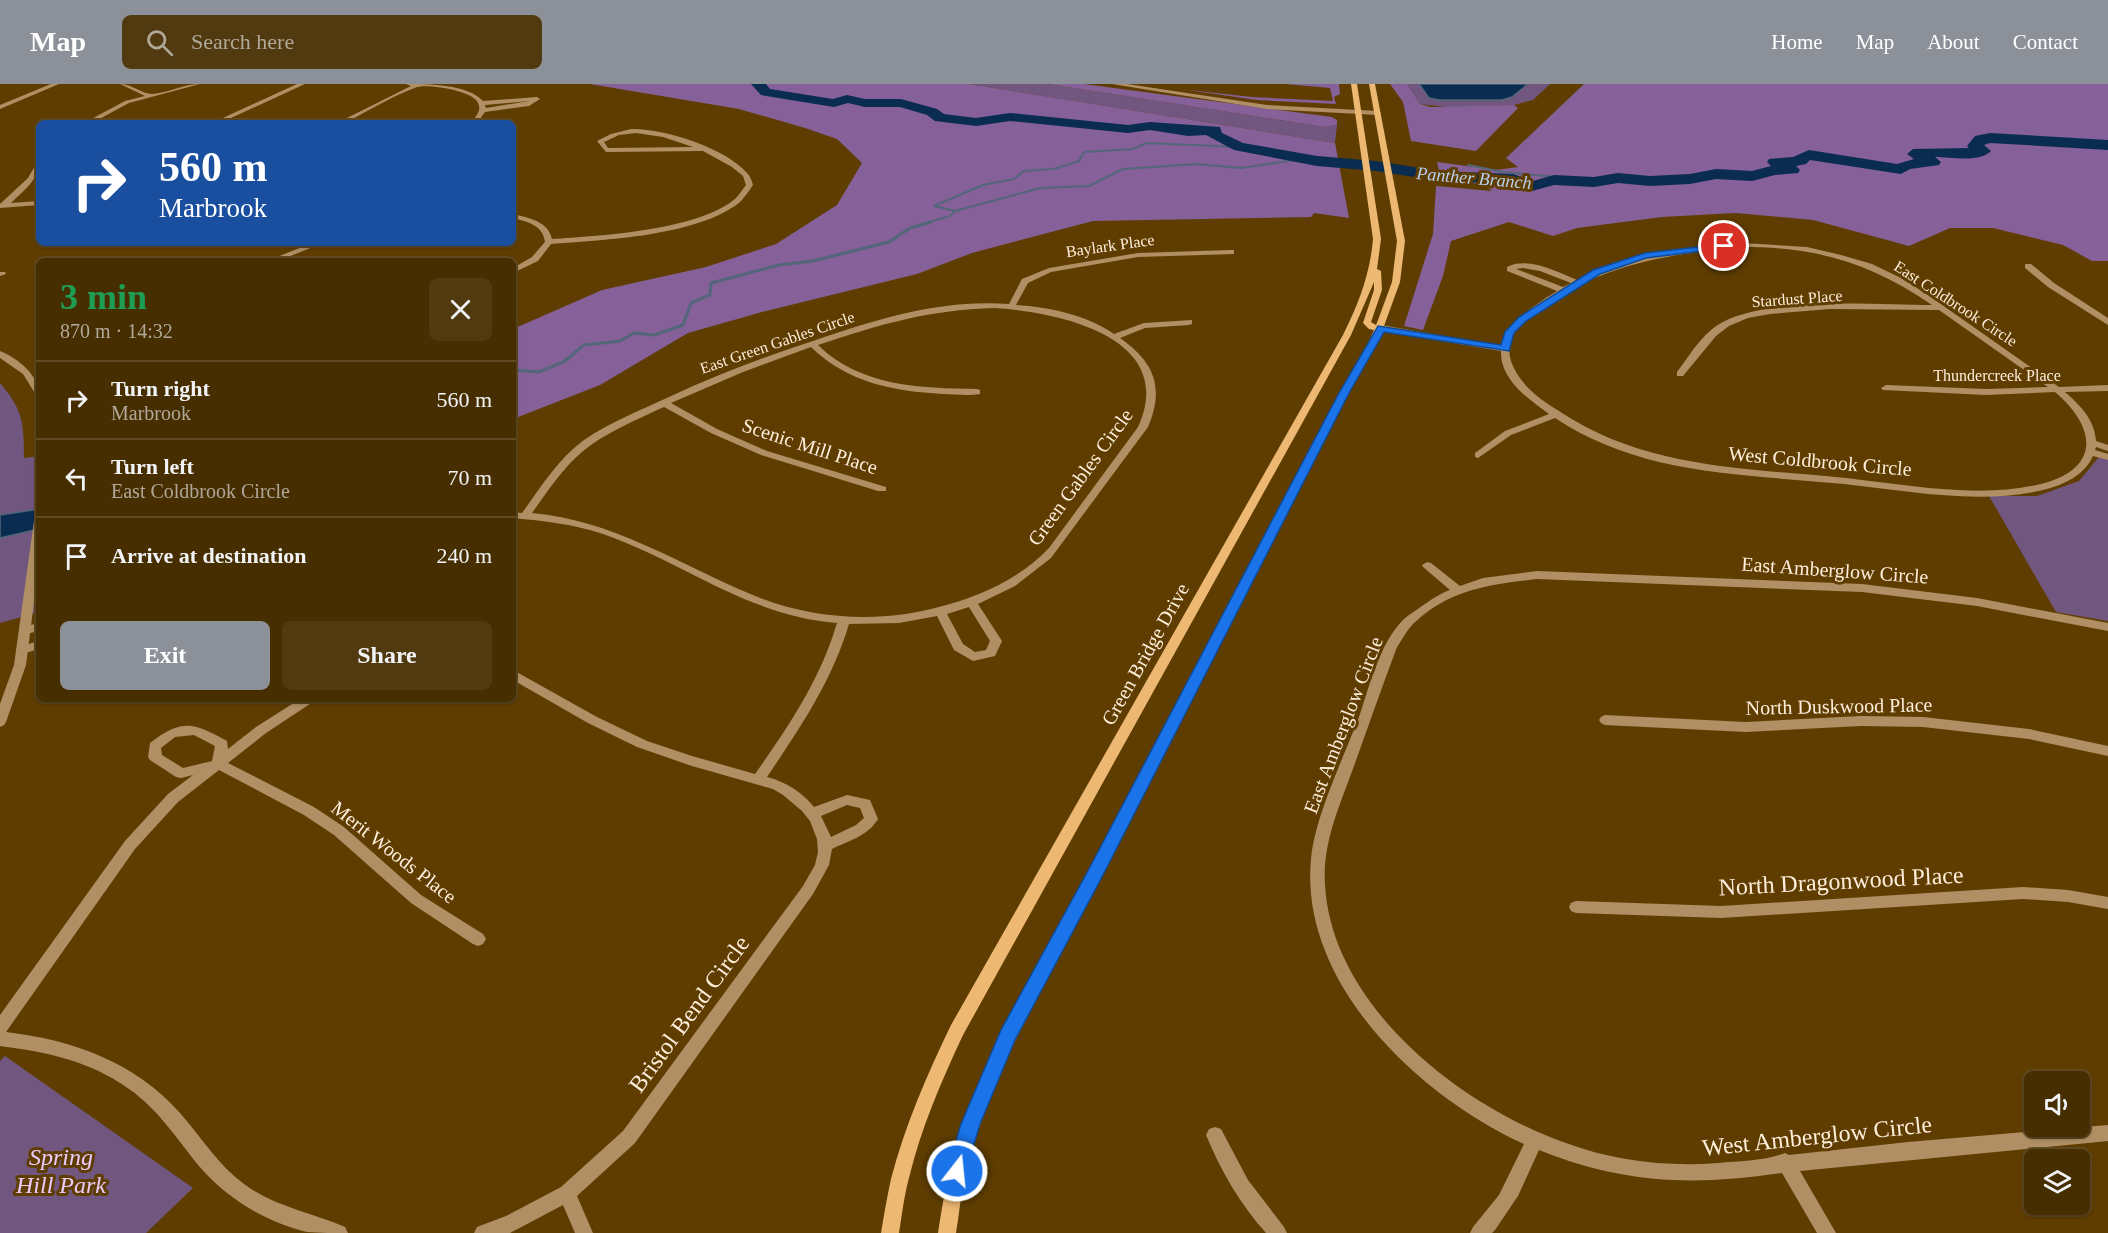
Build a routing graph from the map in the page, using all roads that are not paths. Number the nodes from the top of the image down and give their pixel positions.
1 (56, 84) edge
2 (123, 84) edge
3 (197, 84) edge
4 (302, 84) edge
5 (409, 84) edge
6 (417, 84) edge
7 (1114, 84) edge
8 (1354, 84) edge
9 (1372, 84) edge
10 (148, 94) junction
11 (0, 106) edge
12 (483, 106) junction
13 (1359, 110) junction
14 (1377, 110) junction
15 (92, 120) edge
16 (222, 120) edge
17 (346, 120) edge
18 (476, 120) edge
19 (702, 149) junction
20 (36, 170) edge
21 (36, 203) edge
22 (2, 206) edge
23 (516, 217) edge
24 (549, 242) junction
25 (311, 246) edge
26 (1231, 252) dead end
27 (279, 258) edge
28 (1377, 258) junction
29 (2028, 266) dead end
30 (516, 269) edge
31 (1578, 283) junction
32 (1565, 291) junction
33 (1011, 307) junction
34 (1940, 308) junction
35 (1189, 322) dead end
36 (2108, 322) edge
37 (1381, 328) junction
38 (1113, 337) junction
39 (812, 344) junction
40 (1505, 349) junction
41 (0, 354) edge
42 (1680, 374) dead end
43 (36, 388) edge
44 (1886, 388) dead end
45 (2108, 388) edge
46 (2059, 391) junction
47 (977, 392) dead end
48 (664, 403) junction
49 (1554, 415) junction
50 (2091, 448) junction
51 (2108, 448) edge
52 (1478, 455) dead end
53 (2108, 457) edge
54 (882, 489) dead end
55 (516, 515) edge
56 (526, 516) junction
57 (36, 547) edge
58 (1428, 565) dead end
59 (1458, 591) junction
60 (971, 601) junction
61 (940, 611) junction
62 (844, 620) junction
63 (2108, 627) edge
64 (36, 628) edge
65 (26, 630) junction
66 (36, 646) edge
67 (22, 650) junction
68 (516, 676) edge
69 (304, 702) edge
70 (1605, 720) dead end
71 (0, 722) edge
72 (2108, 751) edge
73 (219, 764) junction
74 (758, 780) junction
75 (813, 813) junction
76 (824, 846) junction
77 (2108, 903) edge
78 (1576, 907) dead end
79 (478, 939) dead end
80 (0, 1028) edge
81 (0, 1039) edge
82 (2108, 1133) edge
83 (1215, 1135) dead end
84 (1535, 1140) junction
85 (1785, 1162) junction
86 (567, 1193) junction
87 (512, 1228) edge
88 (339, 1233) edge
89 (483, 1233) edge
90 (584, 1233) edge
91 (890, 1233) edge
92 (947, 1233) edge
93 (1278, 1233) edge
94 (1479, 1233) edge
95 (1827, 1233) edge

1 - 11 street
2 - 10 street
3 - 10 street
4 - 16 street
5 - 6 street
6 - 12 street
6 - 17 street
7 - 13 street
8 - 13 main road, Green Bridge Drive
9 - 14 main road
10 - 15 street
12 - 12 street
12 - 18 street
13 - 14 street
13 - 28 main road, Green Bridge Drive
14 - 37 main road
19 - 19 street
19 - 24 street
20 - 22 street
21 - 22 street
23 - 24 street
24 - 30 street
25 - 27 street
26 - 33 street, Baylark Place
28 - 37 main road
28 - 91 main road, Green Bridge Drive
29 - 36 street
31 - 32 street, East Coldbrook Circle
31 - 32 street
31 - 34 street, East Coldbrook Circle
32 - 40 street, East Coldbrook Circle
33 - 38 street, Green Gables Circle
33 - 39 street, East Green Gables Circle
34 - 42 street, Stardust Place
34 - 46 street, East Coldbrook Circle
35 - 38 street
37 - 40 street
37 - 92 main road
38 - 60 street, Green Gables Circle
39 - 47 street
39 - 48 street, East Green Gables Circle
40 - 49 street, West Coldbrook Circle
41 - 43 street
44 - 46 street, Thundercreek Place
45 - 46 street, Thundercreek Place
46 - 50 street
48 - 54 street, Scenic Mill Place
48 - 56 street, East Green Gables Circle
49 - 50 street, West Coldbrook Circle
49 - 52 street
50 - 51 street
50 - 53 street
55 - 56 street, Green Gables Circle
56 - 62 street, Green Gables Circle
57 - 65 street
58 - 59 street
59 - 63 street, East Amberglow Circle
59 - 84 street, East Amberglow Circle
60 - 61 street, Green Gables Circle
60 - 61 street
61 - 62 street, Green Gables Circle
62 - 74 street
64 - 65 street
65 - 67 street
66 - 67 street
67 - 71 street
68 - 74 street
69 - 73 street
70 - 72 street, North Duskwood Place
73 - 73 street
73 - 79 street, Merit Woods Place
73 - 80 street
74 - 75 street
75 - 76 street
75 - 76 street
76 - 86 street, Bristol Bend Circle
77 - 78 street, North Dragonwood Place
81 - 88 street
82 - 85 street, West Amberglow Circle
83 - 93 street
84 - 85 street, West Amberglow Circle
84 - 94 street
85 - 95 street
86 - 87 street, Bristol Bend Circle
86 - 90 street
87 - 89 street, Bristol Bend Circle

